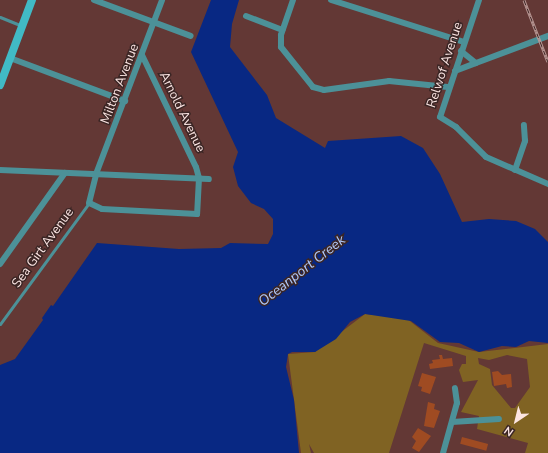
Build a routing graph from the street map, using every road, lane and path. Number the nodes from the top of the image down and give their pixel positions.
1 (32, 0) edge
2 (94, 0) edge
3 (162, 0) edge
4 (293, 0) edge
5 (331, 0) edge
6 (479, 0) edge
7 (246, 16) dead end
8 (0, 17) edge
9 (154, 22) junction
10 (22, 26) junction
11 (282, 30) junction
12 (191, 36) dead end
13 (548, 36) edge
14 (464, 42) junction
15 (461, 51) junction
16 (142, 56) junction
17 (10, 58) junction
18 (476, 62) junction
19 (455, 71) junction
20 (0, 85) edge
21 (448, 88) junction
22 (125, 100) junction
23 (524, 125) dead end
24 (0, 170) edge
25 (514, 170) junction
26 (65, 173) junction
27 (96, 174) junction
28 (199, 178) junction
29 (209, 179) dead end
30 (548, 184) edge
31 (89, 204) junction
32 (0, 264) edge
33 (0, 324) edge
34 (455, 388) dead end
35 (499, 419) dead end
36 (452, 422) junction
37 (443, 453) edge

1 - 10 street
2 - 9 street
3 - 9 street, Milton Avenue
4 - 11 street
5 - 14 street
6 - 14 street, Relwof Avenue
7 - 11 street
8 - 10 lane
9 - 12 street
9 - 16 street, Milton Avenue
10 - 17 street
11 - 21 street
13 - 18 street
14 - 15 street, Relwof Avenue
15 - 18 street
15 - 19 street, Relwof Avenue
16 - 22 street, Milton Avenue
16 - 28 street, Arnold Avenue
17 - 20 street
17 - 22 street
18 - 19 street
19 - 21 street, Relwof Avenue
21 - 25 street, Relwof Avenue
22 - 27 street, Milton Avenue
23 - 25 street
24 - 26 street
25 - 30 street
26 - 27 street
26 - 32 street
27 - 28 street
27 - 31 street, Milton Avenue
28 - 29 street
28 - 31 street
31 - 33 lane, Sea Girt Avenue
34 - 36 street
35 - 36 street
36 - 37 street

